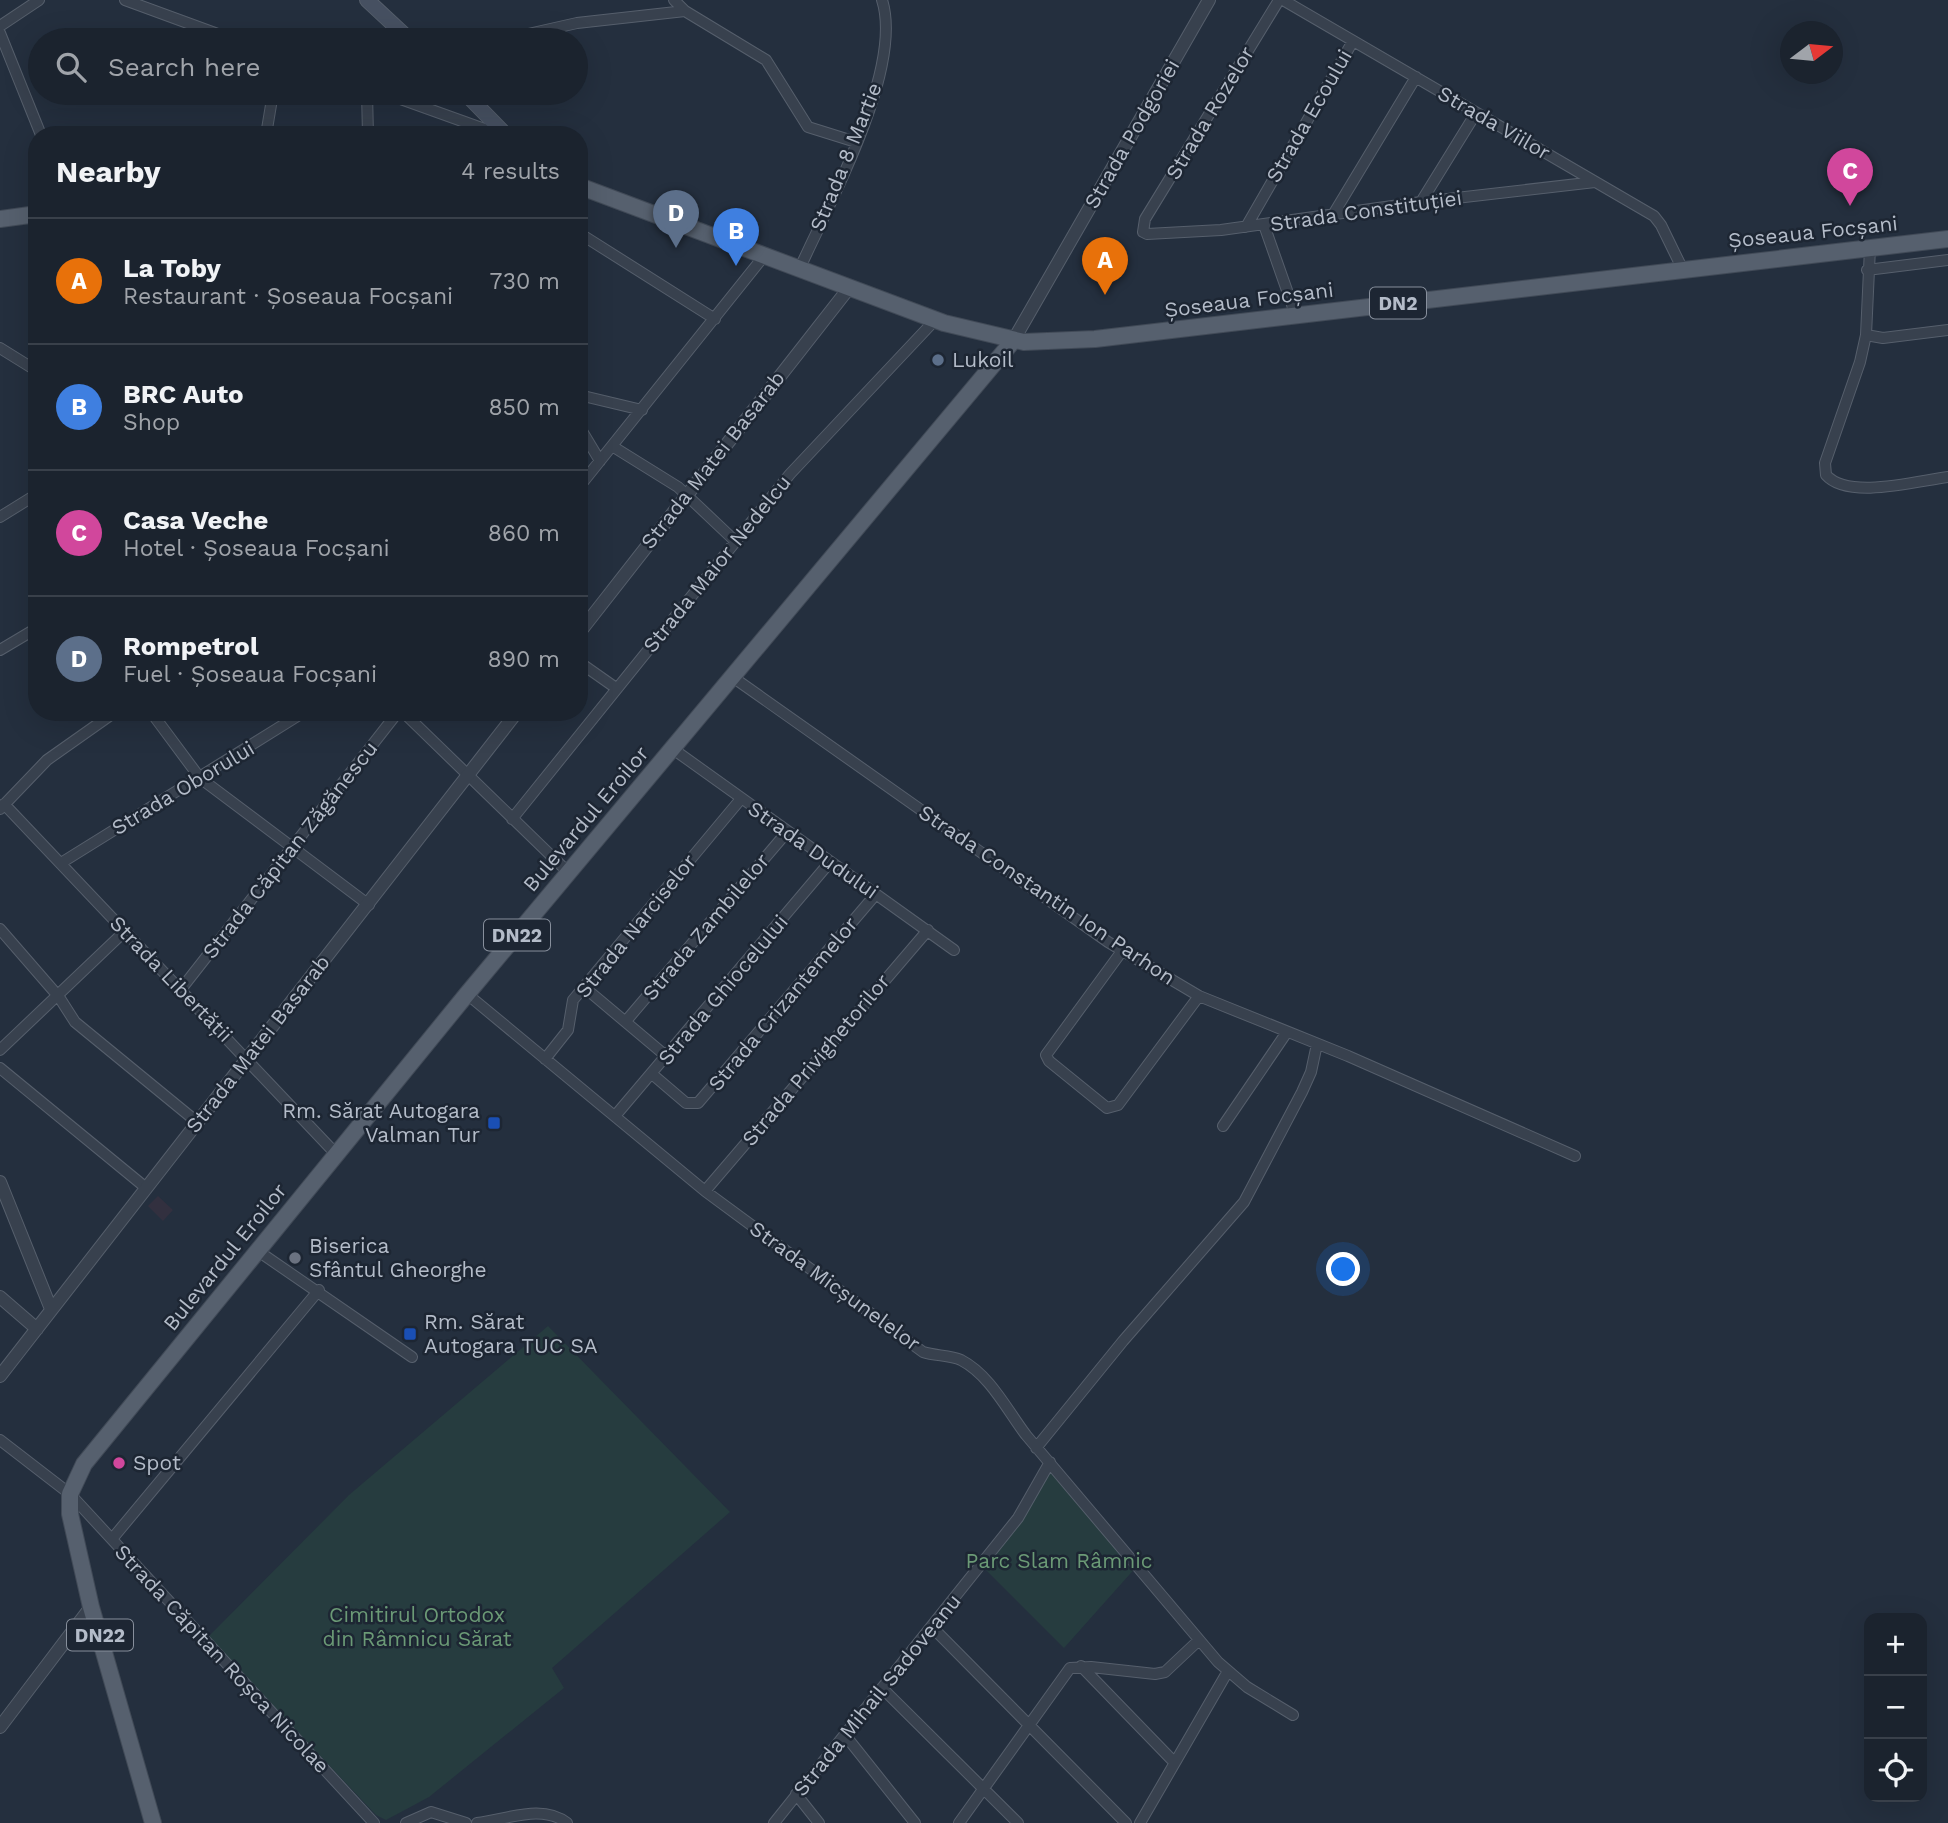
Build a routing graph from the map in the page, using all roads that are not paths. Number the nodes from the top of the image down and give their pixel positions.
1 (39, 0) edge
2 (125, 0) edge
3 (367, 0) edge
4 (674, 0) edge
5 (882, 0) edge
6 (1209, 0) edge
7 (1281, 0) edge
8 (685, 11) junction
9 (0, 26) edge
10 (201, 28) edge
11 (397, 28) edge
12 (555, 28) edge
13 (0, 33) edge
14 (1353, 41) junction
15 (1416, 77) junction
16 (28, 103) edge
17 (29, 105) edge
18 (271, 105) edge
19 (367, 105) edge
20 (418, 105) edge
21 (476, 105) edge
22 (1476, 113) junction
23 (37, 126) edge
24 (268, 126) edge
25 (368, 126) edge
26 (478, 126) edge
27 (495, 126) edge
28 (856, 142) junction
29 (1595, 182) junction
30 (588, 189) edge
31 (1421, 202) junction
32 (1334, 213) junction
33 (28, 215) edge
34 (0, 219) edge
35 (1264, 225) junction
36 (1143, 226) joint
37 (1246, 227) junction
38 (588, 239) edge
39 (1948, 239) edge
40 (1870, 248) junction
41 (764, 257) junction
42 (1948, 260) edge
43 (1682, 268) junction
44 (799, 270) junction
45 (1867, 270) junction
46 (849, 288) junction
47 (1296, 316) junction
48 (715, 319) junction
49 (936, 319) junction
50 (1948, 330) edge
51 (1866, 335) junction
52 (1013, 341) junction
53 (0, 348) edge
54 (28, 365) edge
55 (588, 397) edge
56 (642, 410) junction
57 (588, 441) edge
58 (612, 446) junction
59 (600, 461) junction
60 (588, 476) edge
61 (1948, 477) edge
62 (687, 494) junction
63 (28, 500) edge
64 (0, 517) edge
65 (734, 540) junction
66 (588, 621) edge
67 (28, 633) edge
68 (0, 650) edge
69 (588, 668) edge
70 (734, 678) junction
71 (616, 688) junction
72 (102, 721) edge
73 (158, 721) edge
74 (290, 721) edge
75 (393, 721) edge
76 (410, 721) edge
77 (510, 721) edge
78 (673, 749) junction
79 (468, 775) junction
80 (201, 778) junction
81 (740, 800) junction
82 (2, 807) edge
83 (512, 819) junction
84 (787, 832) junction
85 (295, 847) junction
86 (831, 862) junction
87 (61, 863) junction
88 (569, 873) junction
89 (876, 894) junction
90 (369, 905) junction
91 (0, 929) edge
92 (928, 930) junction
93 (125, 931) junction
94 (954, 950) dead end
95 (1122, 951) junction
96 (584, 987) junction
97 (182, 988) junction
98 (467, 994) junction
99 (59, 996) junction
100 (1199, 996) junction
101 (626, 1021) junction
102 (1287, 1032) junction
103 (1317, 1044) junction
104 (0, 1050) edge
105 (666, 1056) junction
106 (246, 1059) junction
107 (545, 1059) junction
108 (0, 1068) edge
109 (652, 1074) junction
110 (615, 1116) junction
111 (197, 1122) junction
112 (1223, 1126) dead end
113 (336, 1154) junction
114 (1575, 1156) dead end
115 (0, 1182) edge
116 (145, 1187) junction
117 (705, 1191) junction
118 (258, 1251) junction
119 (319, 1290) junction
120 (0, 1297) edge
121 (51, 1309) junction
122 (37, 1329) junction
123 (412, 1357) dead end
124 (0, 1376) edge
125 (0, 1440) edge
126 (1037, 1448) junction
127 (1050, 1462) junction
128 (70, 1494) junction
129 (112, 1539) junction
130 (91, 1606) junction
131 (933, 1628) junction
132 (1199, 1640) junction
133 (1081, 1666) junction
134 (1228, 1671) junction
135 (883, 1689) junction
136 (1293, 1715) dead end
137 (1031, 1726) junction
138 (0, 1727) edge
139 (845, 1735) junction
140 (1174, 1762) junction
141 (984, 1790) junction
142 (796, 1794) junction
143 (153, 1823) edge
144 (374, 1823) edge
145 (406, 1823) edge
146 (466, 1823) edge
147 (477, 1823) edge
148 (567, 1823) edge
149 (774, 1823) edge
150 (819, 1823) edge
151 (915, 1823) edge
152 (959, 1823) edge
153 (1018, 1823) edge
154 (1126, 1823) edge
155 (1140, 1823) edge

1 - 9 street
2 - 10 street
3 - 11 main road
4 - 8 street
5 - 28 street, Strada 8 Martie
6 - 52 street, Strada Podgoriei
7 - 14 street, Strada Viilor
7 - 36 street, Strada Rozelor
8 - 12 street
8 - 28 street
13 - 16 street
14 - 15 street, Strada Viilor
14 - 37 street, Strada Ecoului
15 - 22 street, Strada Viilor
15 - 32 street
17 - 23 street
18 - 24 street
19 - 25 street
20 - 26 street
21 - 27 main road
22 - 29 street, Strada Viilor
22 - 31 street
28 - 44 street, Strada 8 Martie
29 - 31 street, Strada Constituției
29 - 43 street, Strada Viilor
30 - 41 main road, Șoseaua Focșani / DN2
31 - 32 street, Strada Constituției
32 - 35 street, Strada Constituției
33 - 34 main road
35 - 37 street, Strada Constituției
35 - 47 street
36 - 37 street, Strada Constituției
38 - 48 street
39 - 40 main road, Șoseaua Focșani / DN2
40 - 43 main road, Șoseaua Focșani / DN2
40 - 45 street
41 - 44 main road, Șoseaua Focșani / DN2
41 - 48 street
42 - 45 street
43 - 47 main road, Șoseaua Focșani / DN2
44 - 46 main road, Șoseaua Focșani / DN2
45 - 51 street
46 - 49 main road, Șoseaua Focșani / DN2
46 - 62 street, Strada Matei Basarab
47 - 52 main road, Șoseaua Focșani / DN2
48 - 56 street
49 - 52 main road, Șoseaua Focșani / DN2
49 - 65 street, Strada Maior Nedelcu
50 - 51 street
51 - 61 street
52 - 70 main road, Bulevardul Eroilor / DN22
53 - 54 street
55 - 56 street
56 - 58 street
57 - 59 street
58 - 59 street
58 - 62 street
59 - 60 street
62 - 65 street
62 - 66 street, Strada Matei Basarab
63 - 64 street
65 - 71 street, Strada Maior Nedelcu
67 - 68 street
69 - 71 street
70 - 78 main road, Bulevardul Eroilor / DN22
70 - 95 street, Strada Constantin Ion Parhon
71 - 83 street, Strada Maior Nedelcu
72 - 82 street
73 - 80 street
74 - 80 street, Strada Oborului
75 - 85 street, Strada Căpitan Zăgănescu
76 - 79 street
77 - 79 street, Strada Matei Basarab
78 - 81 street, Strada Dudului
78 - 88 main road, Bulevardul Eroilor / DN22
79 - 83 street
79 - 90 street, Strada Matei Basarab
80 - 85 street
80 - 87 street, Strada Oborului
81 - 84 street, Strada Dudului
81 - 96 street, Strada Narciselor
82 - 87 street, Strada Libertății
83 - 88 street
84 - 86 street, Strada Dudului
84 - 101 street, Strada Zambilelor
85 - 90 street
85 - 97 street, Strada Căpitan Zăgănescu
86 - 89 street, Strada Dudului
86 - 105 street, Strada Ghiocelului
87 - 93 street, Strada Libertății
88 - 98 main road, Bulevardul Eroilor / DN22
89 - 92 street, Strada Dudului
89 - 109 street, Strada Crizantemelor
90 - 106 street, Strada Matei Basarab
91 - 99 street
92 - 94 street, Strada Dudului
92 - 117 street, Strada Privighetorilor
93 - 97 street, Strada Libertății
93 - 99 street
95 - 100 street, Strada Constantin Ion Parhon
95 - 100 street
96 - 101 street
96 - 107 street, Strada Narciselor
97 - 106 street, Strada Libertății
98 - 107 street, Strada Micșunelelor
98 - 113 main road, Bulevardul Eroilor / DN22
99 - 104 street
99 - 111 street
100 - 102 street, Strada Constantin Ion Parhon
101 - 105 street
102 - 103 street, Strada Constantin Ion Parhon
102 - 112 street
103 - 114 street, Strada Constantin Ion Parhon
103 - 126 street
105 - 109 street, Strada Ghiocelului
106 - 111 street, Strada Matei Basarab
106 - 113 street, Strada Libertății
107 - 110 street, Strada Micșunelelor
108 - 116 street
109 - 110 street, Strada Ghiocelului
110 - 117 street, Strada Micșunelelor
111 - 116 street, Strada Matei Basarab
113 - 118 main road, Bulevardul Eroilor / DN22
115 - 121 street
116 - 121 street, Strada Matei Basarab
117 - 126 street, Strada Micșunelelor
118 - 119 street
118 - 128 main road, Bulevardul Eroilor / DN22
119 - 123 street
119 - 129 street
120 - 122 street
121 - 122 street, Strada Matei Basarab
122 - 124 street, Strada Matei Basarab
125 - 128 street, Strada Căpitan Roșca Nicolae
126 - 127 street, Strada Micșunelelor
127 - 131 street, Strada Mihail Sadoveanu
127 - 132 street, Strada Micșunelelor
128 - 129 street, Strada Căpitan Roșca Nicolae
128 - 130 main road, DN22
129 - 144 street, Strada Căpitan Roșca Nicolae
130 - 138 street
130 - 143 main road, DN22
131 - 135 street, Strada Mihail Sadoveanu
131 - 137 street
132 - 133 street
132 - 134 street, Strada Micșunelelor
133 - 137 street
133 - 140 street
134 - 136 street, Strada Micșunelelor
134 - 140 street
135 - 139 street, Strada Mihail Sadoveanu
135 - 141 street
137 - 141 street
137 - 154 street
139 - 142 street, Strada Mihail Sadoveanu
139 - 151 street
140 - 155 street
141 - 152 street
141 - 153 street
142 - 149 street, Strada Mihail Sadoveanu
142 - 150 street
145 - 146 street
147 - 148 street

